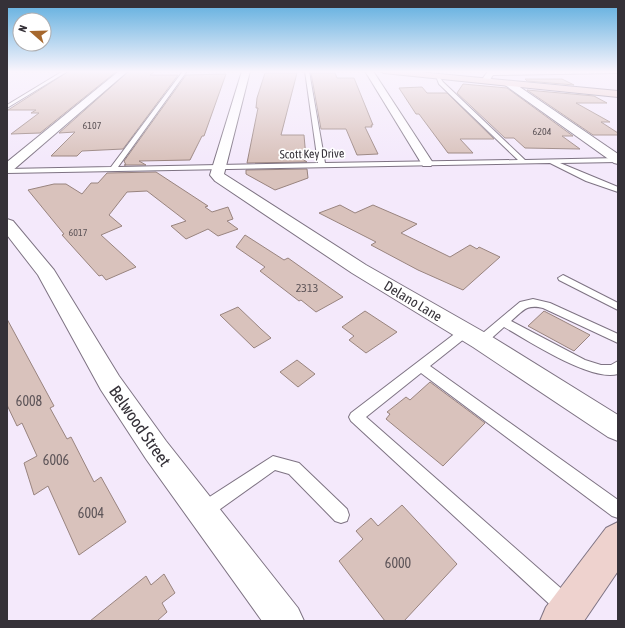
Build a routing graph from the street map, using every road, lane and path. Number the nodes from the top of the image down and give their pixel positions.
1 (18, 100) edge
2 (89, 100) edge
3 (163, 100) edge
4 (238, 100) edge
5 (312, 100) edge
6 (387, 100) edge
7 (459, 100) edge
8 (533, 100) edge
9 (7, 107) edge
10 (618, 160) edge
11 (551, 161) junction
12 (524, 162) junction
13 (426, 163) junction
14 (322, 165) junction
15 (219, 167) junction
16 (113, 169) junction
17 (7, 170) edge
18 (618, 190) edge
19 (7, 224) edge
20 (563, 278) dead end
21 (618, 307) edge
22 (503, 322) junction
23 (473, 336) junction
24 (618, 339) edge
25 (421, 366) junction
26 (618, 366) edge
27 (618, 428) edge
28 (618, 510) edge
29 (202, 511) junction
30 (341, 515) dead end
31 (618, 540) edge
32 (565, 615) edge
33 (285, 621) edge

1 - 9 lane
2 - 17 street
3 - 16 lane
4 - 15 street
5 - 14 lane
6 - 13 street
7 - 12 lane
8 - 10 street
10 - 11 lane, Scott Key Drive
11 - 12 lane, Scott Key Drive
11 - 18 lane
12 - 13 lane, Scott Key Drive
13 - 14 lane, Scott Key Drive
14 - 15 lane, Scott Key Drive
15 - 16 lane, Scott Key Drive
15 - 23 street, Delano Lane
16 - 17 lane, Scott Key Drive
19 - 29 street, Belwood Street
20 - 21 lane
22 - 23 lane
22 - 24 lane
22 - 26 lane
23 - 25 lane
23 - 27 street, Delano Lane
25 - 28 lane
25 - 32 lane
29 - 30 lane
29 - 33 street, Belwood Street
31 - 32 street

